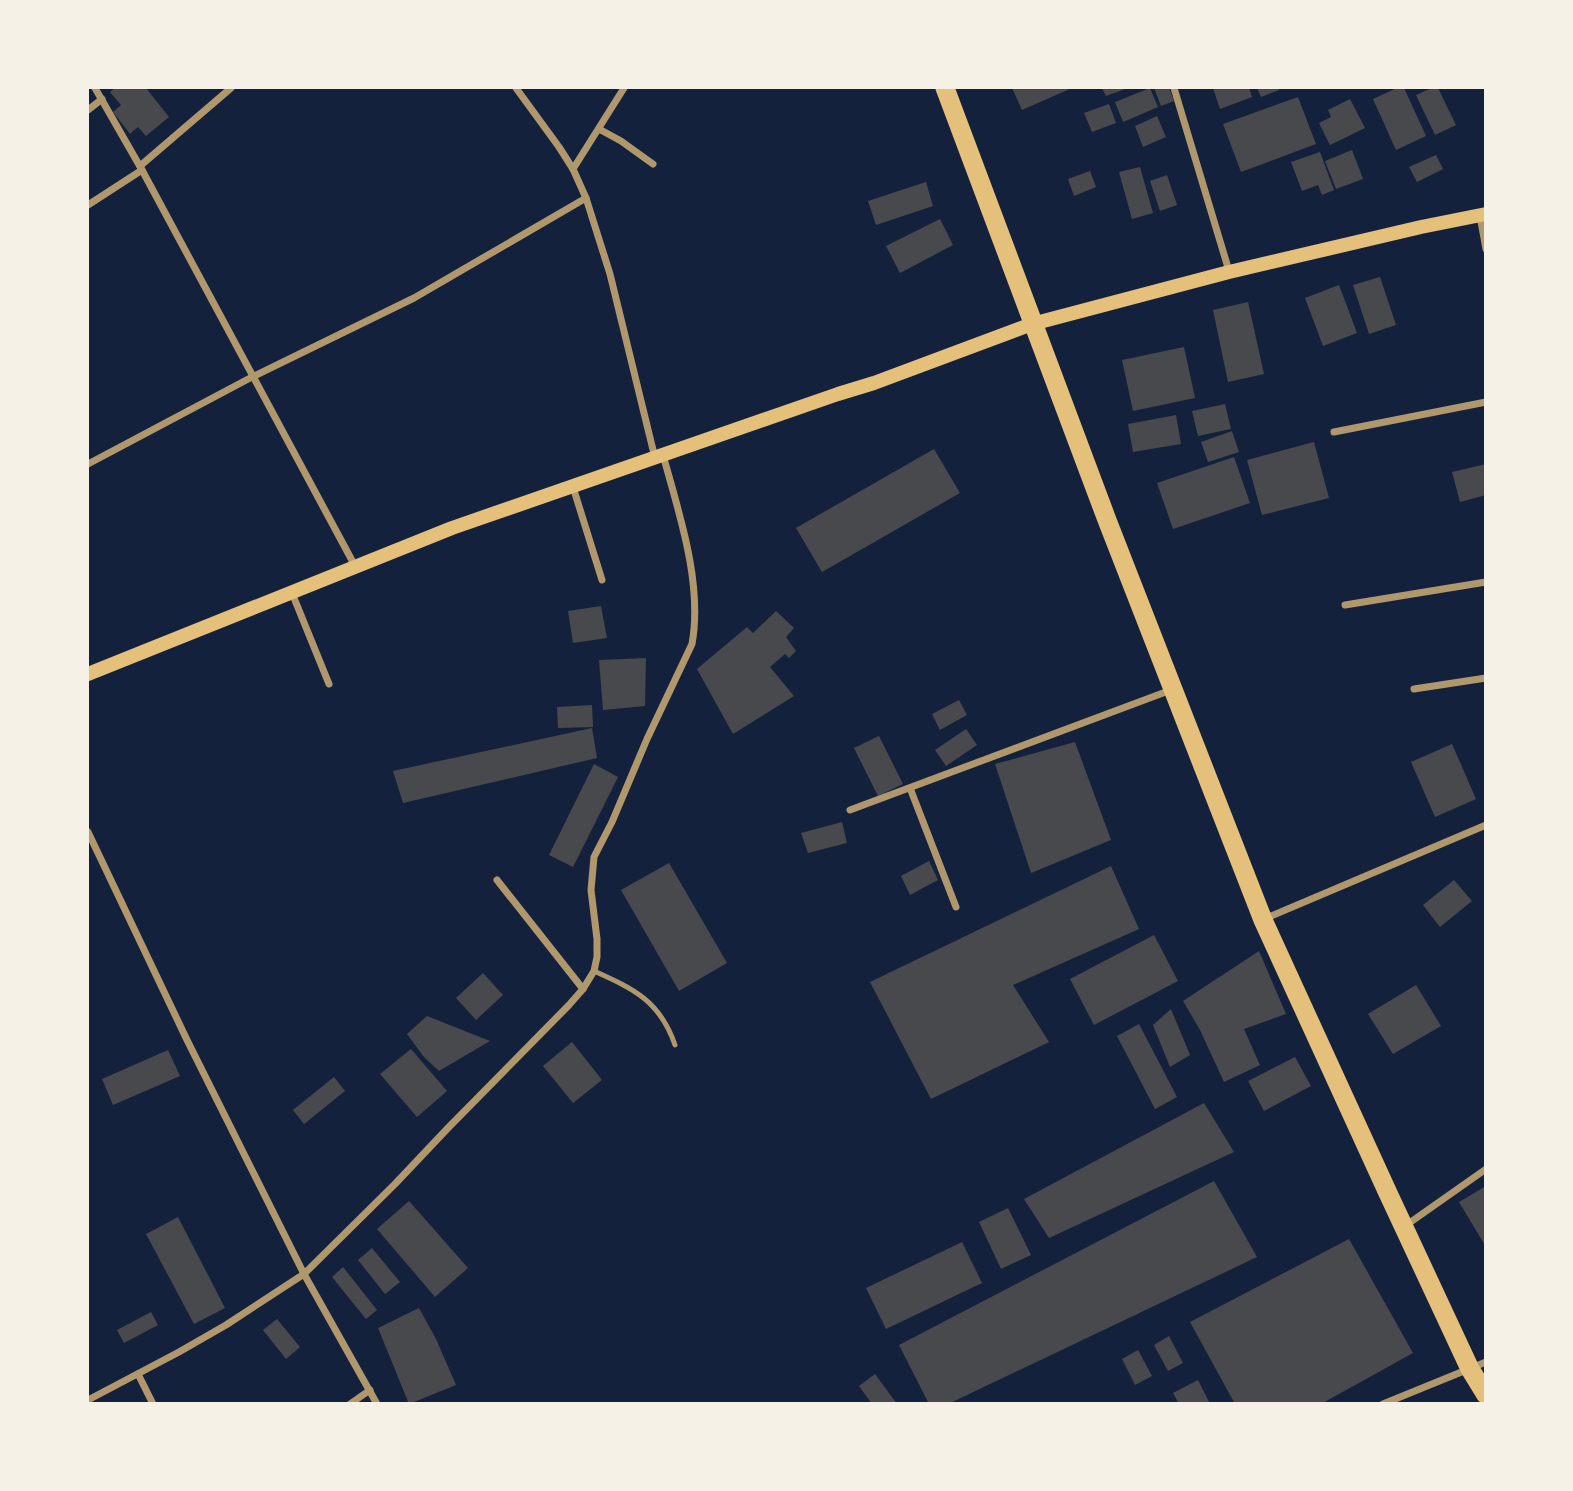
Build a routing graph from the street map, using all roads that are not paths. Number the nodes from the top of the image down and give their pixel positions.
1 (95, 88) edge
2 (231, 88) edge
3 (516, 88) edge
4 (624, 88) edge
5 (944, 88) edge
6 (1174, 88) edge
7 (102, 99) junction
8 (88, 110) edge
9 (599, 129) junction
10 (653, 164) dead end
11 (141, 168) junction
12 (573, 169) junction
13 (586, 198) junction
14 (88, 205) edge
15 (1483, 215) edge
16 (1486, 249) edge
17 (1229, 272) junction
18 (1032, 324) junction
19 (252, 377) junction
20 (1486, 402) edge
21 (1334, 432) dead end
22 (659, 457) junction
23 (88, 464) edge
24 (573, 486) junction
25 (355, 567) junction
26 (602, 580) dead end
27 (1486, 582) edge
28 (292, 593) junction
29 (1345, 605) dead end
30 (88, 674) edge
31 (1486, 678) edge
32 (329, 684) dead end
33 (1172, 689) junction
34 (1414, 689) dead end
35 (910, 788) junction
36 (850, 810) dead end
37 (1486, 825) edge
38 (88, 832) edge
39 (498, 880) dead end
40 (956, 907) dead end
41 (1263, 920) junction
42 (594, 971) junction
43 (583, 989) junction
44 (675, 1045) dead end
45 (1486, 1169) edge
46 (1404, 1226) junction
47 (304, 1274) junction
48 (1478, 1365) edge
49 (138, 1374) junction
50 (370, 1390) junction
51 (1486, 1395) edge
52 (88, 1400) edge
53 (153, 1404) edge
54 (350, 1404) edge
55 (377, 1404) edge
56 (1383, 1404) edge

1 - 7 street
2 - 11 street
3 - 12 street
4 - 9 street
5 - 18 highway
6 - 17 street
7 - 8 street
7 - 11 street
9 - 10 street
9 - 12 street
11 - 14 street
11 - 19 street
12 - 13 street
13 - 19 street
13 - 22 street
15 - 16 street
15 - 17 main road
17 - 18 main road
18 - 22 main road
18 - 33 highway
19 - 23 street
19 - 25 street
20 - 21 street
22 - 24 main road
22 - 42 street
24 - 25 main road
24 - 26 street
25 - 28 main road
27 - 29 street
28 - 30 main road
28 - 32 street
31 - 34 street
33 - 35 street
33 - 41 highway
35 - 36 street
35 - 40 street
37 - 41 street
38 - 47 street
39 - 43 street
41 - 46 highway
42 - 43 street
42 - 44 lane
43 - 47 street
45 - 46 street
46 - 48 highway
47 - 49 street
47 - 50 street
48 - 51 highway
48 - 56 street
49 - 52 street
49 - 53 street
50 - 54 street
50 - 55 street

